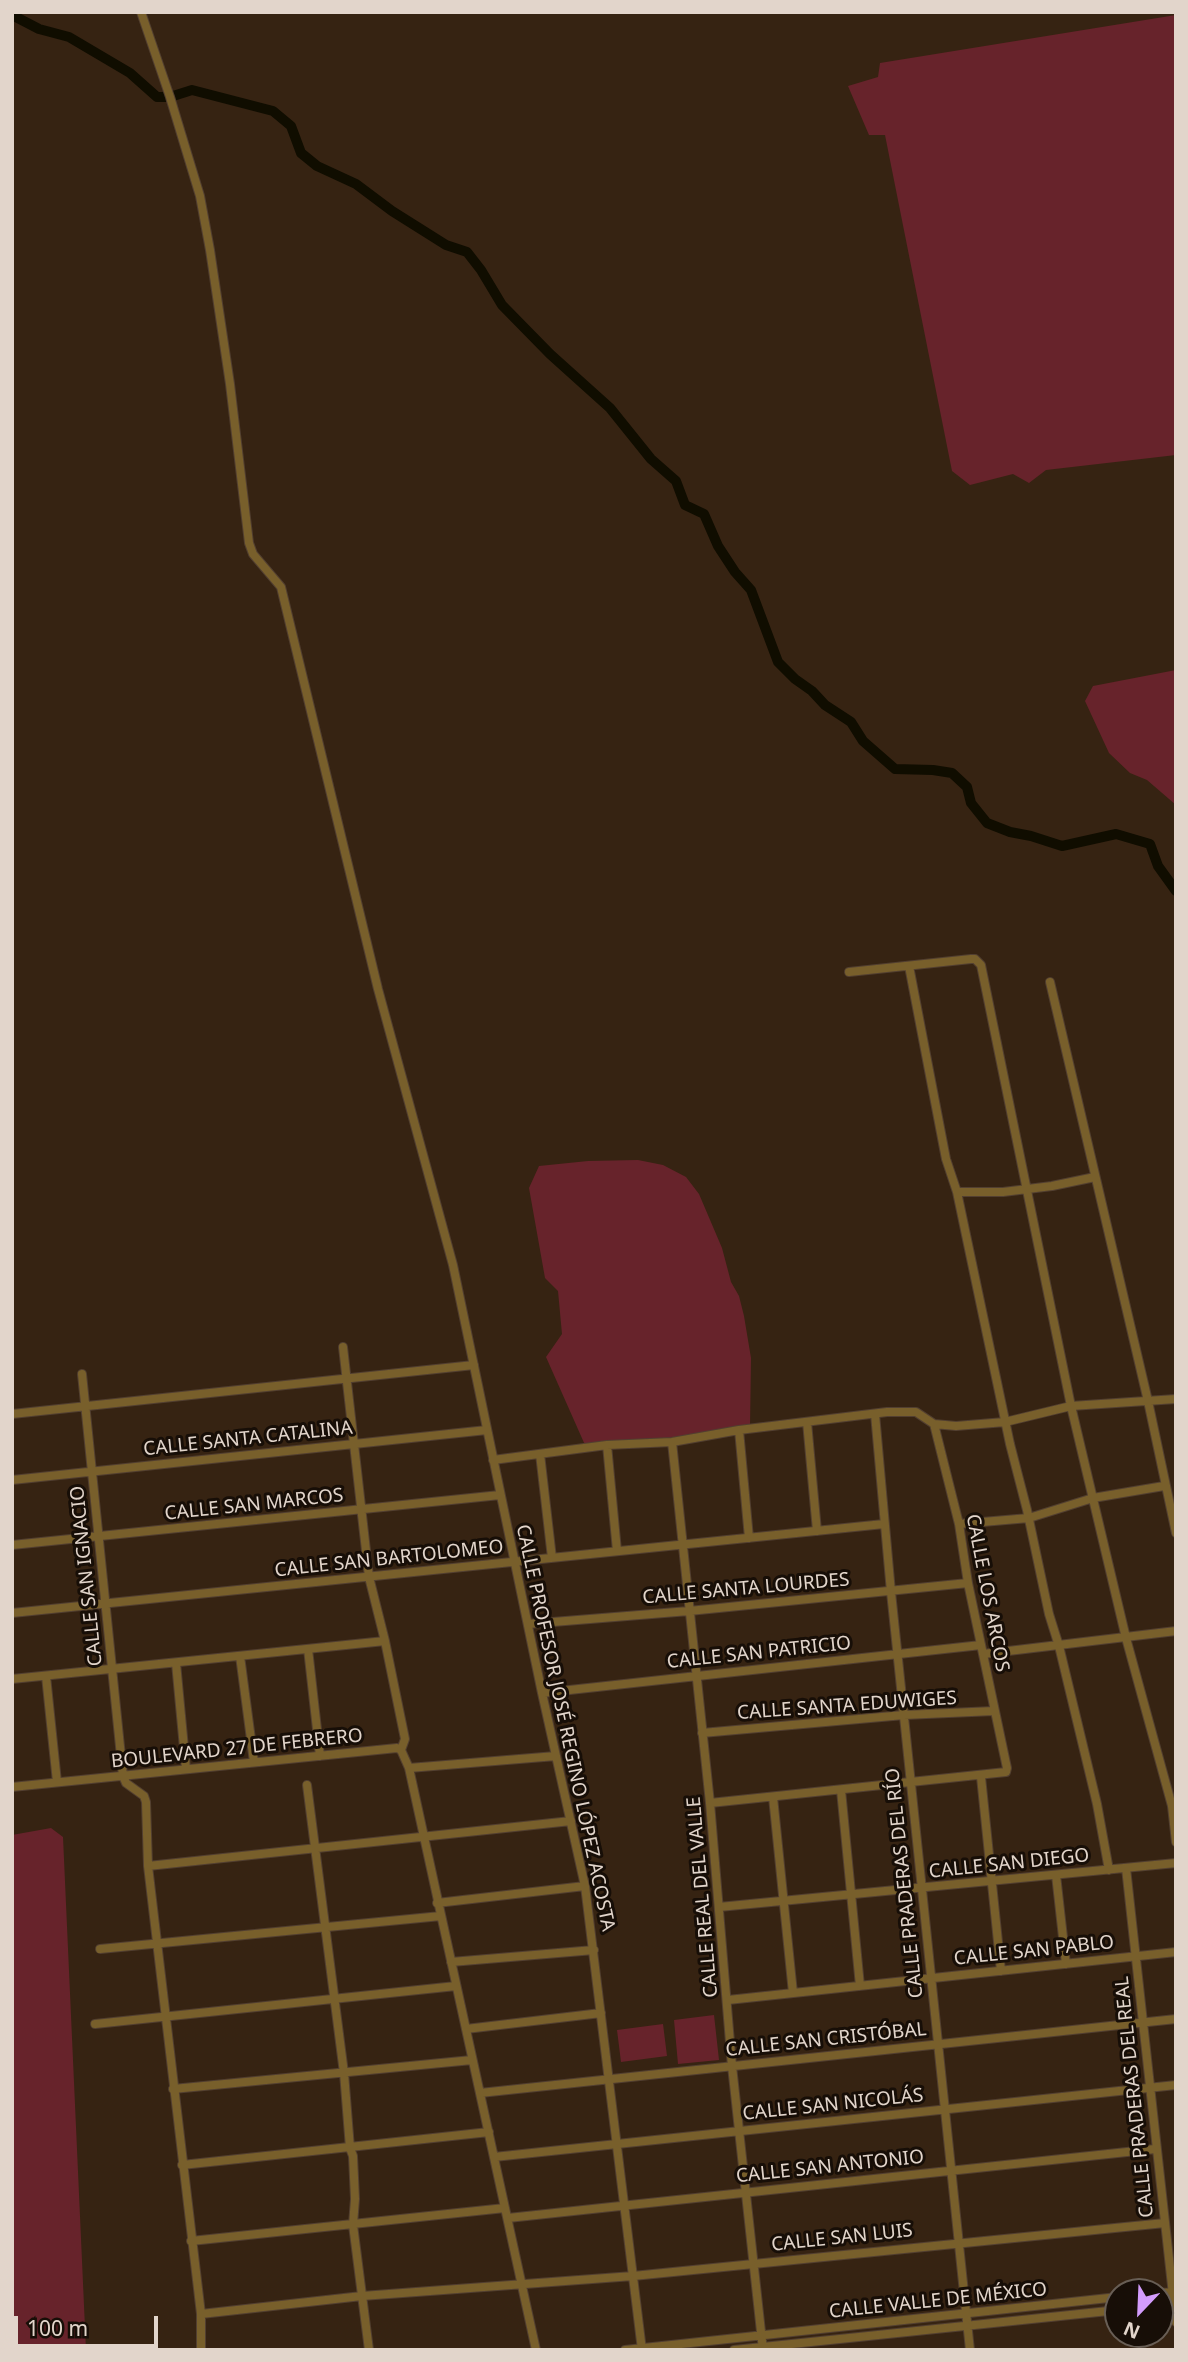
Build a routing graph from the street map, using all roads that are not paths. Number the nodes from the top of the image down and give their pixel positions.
1 (141, 12) edge
2 (909, 965) junction
3 (849, 972) dead end
4 (1050, 982) dead end
5 (1095, 1177) junction
6 (1026, 1188) junction
7 (957, 1192) junction
8 (343, 1347) dead end
9 (474, 1364) junction
10 (82, 1374) dead end
11 (347, 1378) junction
12 (1176, 1399) edge
13 (1148, 1401) junction
14 (1071, 1406) junction
15 (85, 1407) junction
16 (875, 1413) junction
17 (12, 1414) edge
18 (807, 1422) junction
19 (1005, 1422) junction
20 (934, 1424) junction
21 (487, 1430) junction
22 (739, 1430) junction
23 (672, 1442) junction
24 (353, 1444) junction
25 (607, 1446) junction
26 (540, 1454) junction
27 (493, 1460) junction
28 (92, 1472) junction
29 (12, 1480) edge
30 (1164, 1486) junction
31 (500, 1495) junction
32 (1093, 1498) junction
33 (360, 1510) junction
34 (1029, 1518) junction
35 (884, 1524) junction
36 (959, 1524) junction
37 (817, 1531) junction
38 (1176, 1533) edge
39 (99, 1536) junction
40 (749, 1538) junction
41 (12, 1545) edge
42 (681, 1545) junction
43 (617, 1551) junction
44 (552, 1558) junction
45 (514, 1562) junction
46 (369, 1577) junction
47 (968, 1583) junction
48 (891, 1592) junction
49 (106, 1604) junction
50 (689, 1611) junction
51 (12, 1613) edge
52 (527, 1624) junction
53 (1176, 1631) edge
54 (1126, 1639) junction
55 (385, 1641) junction
56 (1059, 1646) junction
57 (308, 1649) junction
58 (982, 1649) junction
59 (898, 1654) junction
60 (240, 1656) junction
61 (176, 1663) junction
62 (112, 1669) junction
63 (696, 1675) junction
64 (46, 1676) junction
65 (12, 1679) edge
66 (541, 1693) junction
67 (995, 1711) junction
68 (904, 1716) junction
69 (702, 1733) junction
70 (401, 1750) junction
71 (556, 1755) junction
72 (320, 1756) junction
73 (254, 1762) junction
74 (409, 1768) junction
75 (186, 1769) junction
76 (123, 1776) junction
77 (981, 1777) junction
78 (57, 1782) junction
79 (911, 1783) junction
80 (307, 1784) dead end
81 (12, 1787) edge
82 (841, 1790) junction
83 (773, 1797) junction
84 (710, 1803) junction
85 (571, 1821) junction
86 (423, 1837) junction
87 (1176, 1842) edge
88 (317, 1848) junction
89 (1176, 1863) edge
90 (148, 1866) junction
91 (1126, 1868) junction
92 (1109, 1870) junction
93 (1056, 1875) junction
94 (992, 1881) junction
95 (585, 1886) junction
96 (923, 1889) junction
97 (851, 1895) junction
98 (783, 1902) junction
99 (437, 1903) junction
100 (719, 1907) junction
101 (441, 1916) junction
102 (326, 1927) junction
103 (157, 1944) junction
104 (100, 1949) dead end
105 (594, 1950) junction
106 (1176, 1952) edge
107 (1135, 1956) junction
108 (451, 1962) junction
109 (1066, 1964) junction
110 (1001, 1971) junction
111 (931, 1978) junction
112 (456, 1986) junction
113 (860, 1986) junction
114 (793, 1993) junction
115 (728, 2000) junction
116 (334, 2001) junction
117 (601, 2013) junction
118 (166, 2018) junction
119 (1176, 2019) edge
120 (1142, 2022) junction
121 (95, 2024) dead end
122 (466, 2029) junction
123 (937, 2044) junction
124 (472, 2060) junction
125 (732, 2066) junction
126 (344, 2073) junction
127 (609, 2079) junction
128 (1176, 2085) edge
129 (1149, 2088) junction
130 (173, 2089) junction
131 (480, 2093) junction
132 (944, 2110) junction
133 (739, 2131) junction
134 (489, 2132) junction
135 (617, 2144) junction
136 (350, 2148) junction
137 (1156, 2149) junction
138 (494, 2157) junction
139 (182, 2165) junction
140 (951, 2170) junction
141 (746, 2192) junction
142 (625, 2205) junction
143 (505, 2208) junction
144 (508, 2218) junction
145 (1165, 2223) junction
146 (353, 2225) junction
147 (191, 2241) junction
148 (959, 2242) junction
149 (754, 2263) junction
150 (634, 2276) junction
151 (1172, 2278) edge
152 (522, 2284) junction
153 (362, 2296) junction
154 (1104, 2298) edge
155 (1175, 2304) edge
156 (1104, 2311) edge
157 (966, 2313) junction
158 (201, 2314) junction
159 (1176, 2322) edge
160 (968, 2326) junction
161 (762, 2335) junction
162 (763, 2348) edge
163 (642, 2349) edge
164 (201, 2350) edge
165 (369, 2350) edge
166 (536, 2350) edge
167 (625, 2350) edge
168 (734, 2350) edge
169 (970, 2350) edge

1 - 9 street, CALLE PROFESOR JOSÉ REGINO LÓPEZ ACOSTA
2 - 3 street
2 - 6 street
2 - 7 street
4 - 5 street
5 - 6 street
5 - 13 street
6 - 7 street
6 - 14 street
7 - 19 street
8 - 11 street
9 - 11 street
9 - 21 street, CALLE PROFESOR JOSÉ REGINO LÓPEZ ACOSTA
10 - 15 street, CALLE SAN IGNACIO
11 - 15 street
11 - 24 street
12 - 13 street
13 - 14 street
13 - 30 street
14 - 19 street
14 - 32 street
15 - 17 street
15 - 28 street, CALLE SAN IGNACIO
16 - 18 street
16 - 20 street
16 - 35 street, CALLE PRADERAS DEL RÍO
18 - 22 street
18 - 37 street
19 - 20 street
19 - 34 street
20 - 36 street, CALLE LOS ARCOS
21 - 24 street, CALLE SANTA CATALINA
21 - 27 street, CALLE PROFESOR JOSÉ REGINO LÓPEZ ACOSTA
22 - 23 street
22 - 40 street
23 - 25 street
23 - 42 street, CALLE REAL DEL VALLE
24 - 28 street, CALLE SANTA CATALINA
24 - 33 street
25 - 26 street
25 - 43 street
26 - 27 street
26 - 44 street
27 - 31 street, CALLE PROFESOR JOSÉ REGINO LÓPEZ ACOSTA
28 - 29 street, CALLE SANTA CATALINA
28 - 39 street, CALLE SAN IGNACIO
30 - 32 street
30 - 38 street
31 - 33 street, CALLE SAN MARCOS
31 - 45 street, CALLE PROFESOR JOSÉ REGINO LÓPEZ ACOSTA
32 - 34 street
32 - 54 street
33 - 39 street, CALLE SAN MARCOS
33 - 46 street
34 - 36 street
34 - 56 street
35 - 37 street, CALLE SAN BARTOLOMEO
35 - 48 street, CALLE PRADERAS DEL RÍO
36 - 47 street, CALLE LOS ARCOS
37 - 40 street, CALLE SAN BARTOLOMEO
39 - 41 street, CALLE SAN MARCOS
39 - 49 street, CALLE SAN IGNACIO
40 - 42 street, CALLE SAN BARTOLOMEO
42 - 43 street, CALLE SAN BARTOLOMEO
42 - 50 street, CALLE REAL DEL VALLE
43 - 44 street, CALLE SAN BARTOLOMEO
44 - 45 street, CALLE SAN BARTOLOMEO
45 - 46 street, CALLE SAN BARTOLOMEO
45 - 52 street, CALLE PROFESOR JOSÉ REGINO LÓPEZ ACOSTA
46 - 49 street, CALLE SAN BARTOLOMEO
46 - 55 street
47 - 48 street, CALLE SANTA LOURDES
47 - 58 street, CALLE LOS ARCOS
48 - 50 street, CALLE SANTA LOURDES
48 - 59 street, CALLE PRADERAS DEL RÍO
49 - 51 street, CALLE SAN BARTOLOMEO
49 - 62 street, CALLE SAN IGNACIO
50 - 52 street, CALLE SANTA LOURDES
50 - 63 street, CALLE REAL DEL VALLE
52 - 66 street, CALLE PROFESOR JOSÉ REGINO LÓPEZ ACOSTA
53 - 54 street, CALLE SAN PATRICIO
54 - 56 street, CALLE SAN PATRICIO
54 - 87 street
55 - 57 street
55 - 70 street
56 - 58 street, CALLE SAN PATRICIO
56 - 92 street
57 - 60 street
57 - 72 street
58 - 59 street, CALLE SAN PATRICIO
58 - 67 street, CALLE LOS ARCOS
59 - 63 street, CALLE SAN PATRICIO
59 - 68 street, CALLE PRADERAS DEL RÍO
60 - 61 street
60 - 73 street
61 - 62 street
61 - 75 street
62 - 64 street
62 - 76 street, CALLE SAN IGNACIO
63 - 66 street, CALLE SAN PATRICIO
63 - 69 street, CALLE REAL DEL VALLE
64 - 65 street
64 - 78 street
66 - 71 street, CALLE PROFESOR JOSÉ REGINO LÓPEZ ACOSTA
67 - 68 street, CALLE SANTA EDUWIGES
67 - 77 street, CALLE LOS ARCOS
68 - 69 street, CALLE SANTA EDUWIGES
68 - 79 street, CALLE PRADERAS DEL RÍO
69 - 84 street, CALLE REAL DEL VALLE
70 - 72 street, BOULEVARD 27 DE FEBRERO
70 - 74 street
71 - 74 street
71 - 85 street, CALLE PROFESOR JOSÉ REGINO LÓPEZ ACOSTA
72 - 73 street, BOULEVARD 27 DE FEBRERO
73 - 75 street, BOULEVARD 27 DE FEBRERO
74 - 86 street
75 - 76 street, BOULEVARD 27 DE FEBRERO
76 - 78 street, BOULEVARD 27 DE FEBRERO
76 - 90 street
77 - 79 street
77 - 94 street
78 - 81 street, BOULEVARD 27 DE FEBRERO
79 - 82 street
79 - 96 street, CALLE PRADERAS DEL RÍO
80 - 88 street
82 - 83 street
82 - 97 street
83 - 84 street
83 - 98 street
84 - 100 street, CALLE REAL DEL VALLE
85 - 86 street
85 - 95 street, CALLE PROFESOR JOSÉ REGINO LÓPEZ ACOSTA
86 - 88 street
86 - 99 street
88 - 90 street
88 - 102 street
89 - 91 street, CALLE SAN DIEGO
90 - 103 street
91 - 92 street, CALLE SAN DIEGO
91 - 107 street, CALLE PRADERAS DEL REAL
92 - 93 street, CALLE SAN DIEGO
93 - 94 street, CALLE SAN DIEGO
93 - 109 street
94 - 96 street, CALLE SAN DIEGO
94 - 110 street
95 - 99 street
95 - 105 street, CALLE PROFESOR JOSÉ REGINO LÓPEZ ACOSTA
96 - 97 street, CALLE SAN DIEGO
96 - 111 street, CALLE PRADERAS DEL RÍO
97 - 98 street, CALLE SAN DIEGO
97 - 113 street
98 - 100 street, CALLE SAN DIEGO
98 - 114 street
99 - 101 street
100 - 115 street, CALLE REAL DEL VALLE
101 - 102 street
101 - 108 street
102 - 103 street
102 - 116 street
103 - 104 street
103 - 118 street
105 - 108 street
105 - 117 street, CALLE PROFESOR JOSÉ REGINO LÓPEZ ACOSTA
106 - 107 street, CALLE SAN PABLO
107 - 109 street, CALLE SAN PABLO
107 - 120 street, CALLE PRADERAS DEL REAL
108 - 112 street
109 - 110 street, CALLE SAN PABLO
110 - 111 street, CALLE SAN PABLO
111 - 113 street, CALLE SAN PABLO
111 - 123 street, CALLE PRADERAS DEL RÍO
112 - 116 street
112 - 122 street
113 - 114 street, CALLE SAN PABLO
114 - 115 street, CALLE SAN PABLO
115 - 125 street, CALLE REAL DEL VALLE
116 - 118 street
116 - 126 street
117 - 122 street
117 - 127 street, CALLE PROFESOR JOSÉ REGINO LÓPEZ ACOSTA
118 - 121 street
118 - 130 street
119 - 120 street, CALLE SAN CRISTÓBAL
120 - 123 street, CALLE SAN CRISTÓBAL
120 - 129 street, CALLE PRADERAS DEL REAL
122 - 124 street
123 - 125 street, CALLE SAN CRISTÓBAL
123 - 132 street, CALLE PRADERAS DEL RÍO
124 - 126 street
124 - 131 street
125 - 127 street, CALLE SAN CRISTÓBAL
125 - 133 street, CALLE REAL DEL VALLE
126 - 130 street
126 - 136 street
127 - 131 street, CALLE SAN CRISTÓBAL
127 - 135 street, CALLE PROFESOR JOSÉ REGINO LÓPEZ ACOSTA
128 - 129 street, CALLE SAN NICOLÁS
129 - 132 street, CALLE SAN NICOLÁS
129 - 137 street, CALLE PRADERAS DEL REAL
130 - 139 street
131 - 134 street
132 - 133 street, CALLE SAN NICOLÁS
132 - 140 street, CALLE PRADERAS DEL RÍO
133 - 135 street, CALLE SAN NICOLÁS
133 - 141 street, CALLE REAL DEL VALLE
134 - 136 street
134 - 138 street
135 - 138 street, CALLE SAN NICOLÁS
135 - 142 street, CALLE PROFESOR JOSÉ REGINO LÓPEZ ACOSTA
136 - 139 street
136 - 146 street
137 - 140 street, CALLE SAN ANTONIO
137 - 145 street, CALLE PRADERAS DEL REAL
138 - 143 street
139 - 147 street
140 - 141 street, CALLE SAN ANTONIO
140 - 148 street, CALLE PRADERAS DEL RÍO
141 - 142 street, CALLE SAN ANTONIO
141 - 149 street, CALLE REAL DEL VALLE
142 - 144 street, CALLE SAN ANTONIO
142 - 150 street, CALLE PROFESOR JOSÉ REGINO LÓPEZ ACOSTA
143 - 144 street
143 - 146 street
144 - 152 street
145 - 148 street, CALLE SAN LUIS
145 - 151 street, CALLE PRADERAS DEL REAL
146 - 147 street
146 - 153 street
147 - 158 street
148 - 149 street, CALLE SAN LUIS
148 - 157 street, CALLE PRADERAS DEL RÍO
149 - 150 street, CALLE SAN LUIS
149 - 161 street, CALLE REAL DEL VALLE
150 - 152 street, CALLE SAN LUIS
150 - 163 street, CALLE PROFESOR JOSÉ REGINO LÓPEZ ACOSTA
152 - 153 street, CALLE SAN LUIS
152 - 166 street
153 - 158 street, CALLE SAN LUIS
153 - 165 street
154 - 157 street, CALLE VALLE DE MÉXICO
155 - 159 street, CALLE PRADERAS DEL REAL
156 - 160 street, CALLE VALLE DE MÉXICO
157 - 160 street, CALLE PRADERAS DEL RÍO
157 - 161 street, CALLE VALLE DE MÉXICO
158 - 164 street
160 - 162 street, CALLE VALLE DE MÉXICO
160 - 169 street, CALLE PRADERAS DEL RÍO
161 - 162 street, CALLE REAL DEL VALLE
161 - 163 street, CALLE VALLE DE MÉXICO
162 - 168 street, CALLE VALLE DE MÉXICO
163 - 167 street, CALLE VALLE DE MÉXICO

